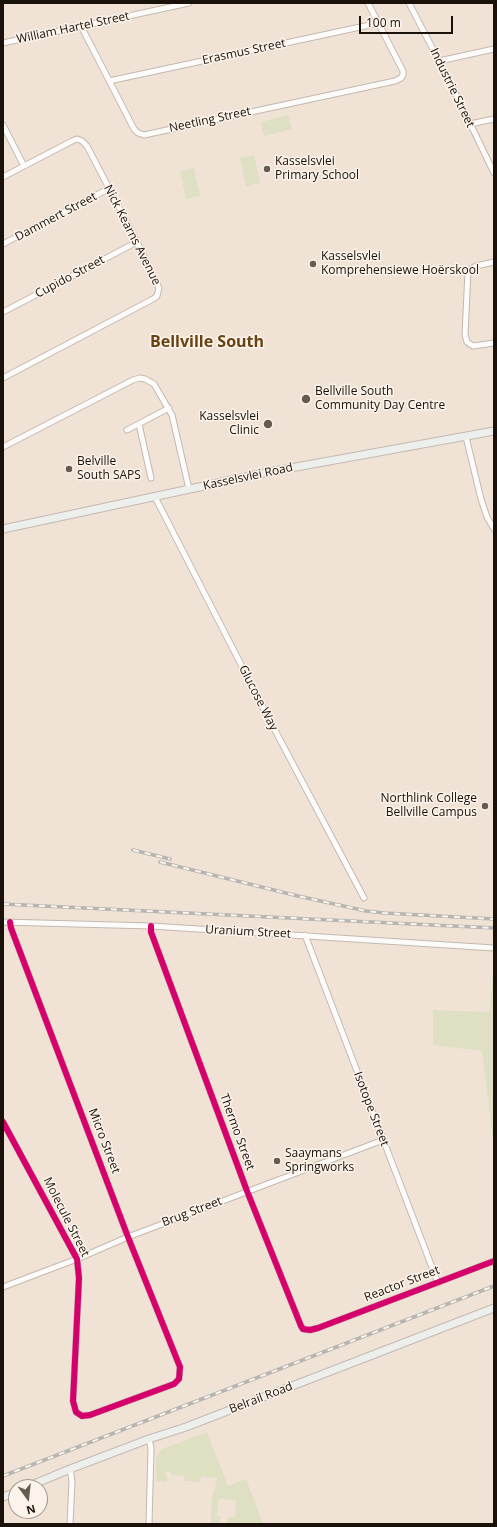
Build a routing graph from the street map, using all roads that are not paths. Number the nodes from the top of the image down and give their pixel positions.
1 (189, 3) edge
2 (368, 3) edge
3 (409, 3) edge
4 (379, 23) junction
5 (81, 26) junction
6 (3, 43) edge
7 (494, 49) edge
8 (439, 61) junction
9 (109, 81) junction
10 (494, 119) edge
11 (470, 124) junction
12 (3, 125) edge
13 (24, 166) junction
14 (494, 174) edge
15 (3, 176) edge
16 (108, 189) junction
17 (137, 242) junction
18 (3, 244) edge
19 (494, 262) edge
20 (3, 312) edge
21 (494, 343) edge
22 (3, 378) edge
23 (169, 408) junction
24 (139, 424) junction
25 (127, 430) dead end
26 (494, 431) edge
27 (466, 437) junction
28 (3, 447) edge
29 (151, 478) dead end
30 (189, 489) junction
31 (155, 497) junction
32 (494, 515) edge
33 (487, 517) junction
34 (3, 529) edge
35 (494, 529) edge
36 (364, 898) dead end
37 (3, 922) edge
38 (10, 922) junction
39 (151, 926) junction
40 (305, 935) junction
41 (494, 948) edge
42 (3, 1122) edge
43 (383, 1140) junction
44 (247, 1191) junction
45 (128, 1237) junction
46 (77, 1259) junction
47 (494, 1261) edge
48 (438, 1283) junction
49 (3, 1287) edge
50 (494, 1308) edge
51 (318, 1328) joint
52 (73, 1401) joint
53 (149, 1439) junction
54 (70, 1469) junction
55 (46, 1479) edge
56 (70, 1524) edge
57 (149, 1524) edge

1 - 5 street, William Hartel Street
2 - 4 street
3 - 8 street, Industrie Street
4 - 9 street, Erasmus Street
4 - 9 street, Neetling Street
5 - 6 street, William Hartel Street
5 - 9 street, Neetling Street
7 - 8 street
8 - 11 street, Industrie Street
10 - 11 street
11 - 14 street, Industrie Street
12 - 13 street
13 - 15 street, Nick Kearns Avenue
13 - 16 street, Nick Kearns Avenue
16 - 17 street, Nick Kearns Avenue
16 - 18 street, Dammert Street
17 - 20 street, Cupido Street
17 - 22 street, Nick Kearns Avenue
19 - 21 street
23 - 24 street
23 - 28 street
23 - 30 street
24 - 25 street
24 - 29 street
26 - 27 street, Kasselsvlei Road
27 - 30 street, Kasselsvlei Road
27 - 33 street
30 - 31 street, Kasselsvlei Road
31 - 34 street, Kasselsvlei Road
31 - 36 street, Glucose Way
32 - 33 street
33 - 35 street
37 - 38 street, Uranium Street
38 - 39 street, Uranium Street
38 - 45 street, Micro Street
39 - 40 street, Uranium Street
39 - 44 street, Thermo Street
40 - 41 street, Uranium Street
40 - 43 street, Isotope Street
42 - 46 street, Molecule Street
43 - 44 street, Brug Street
43 - 48 street, Isotope Street
44 - 45 street, Brug Street
44 - 51 street, Thermo Street
45 - 46 street, Brug Street
45 - 52 street, Micro Street
46 - 49 street, Brug Street
46 - 52 street, Molecule Street
47 - 48 street, Reactor Street
48 - 51 street, Reactor Street
50 - 53 street, Belrail Road
53 - 54 street, Belrail Road
53 - 57 street
54 - 55 street, Belrail Road
54 - 56 street

